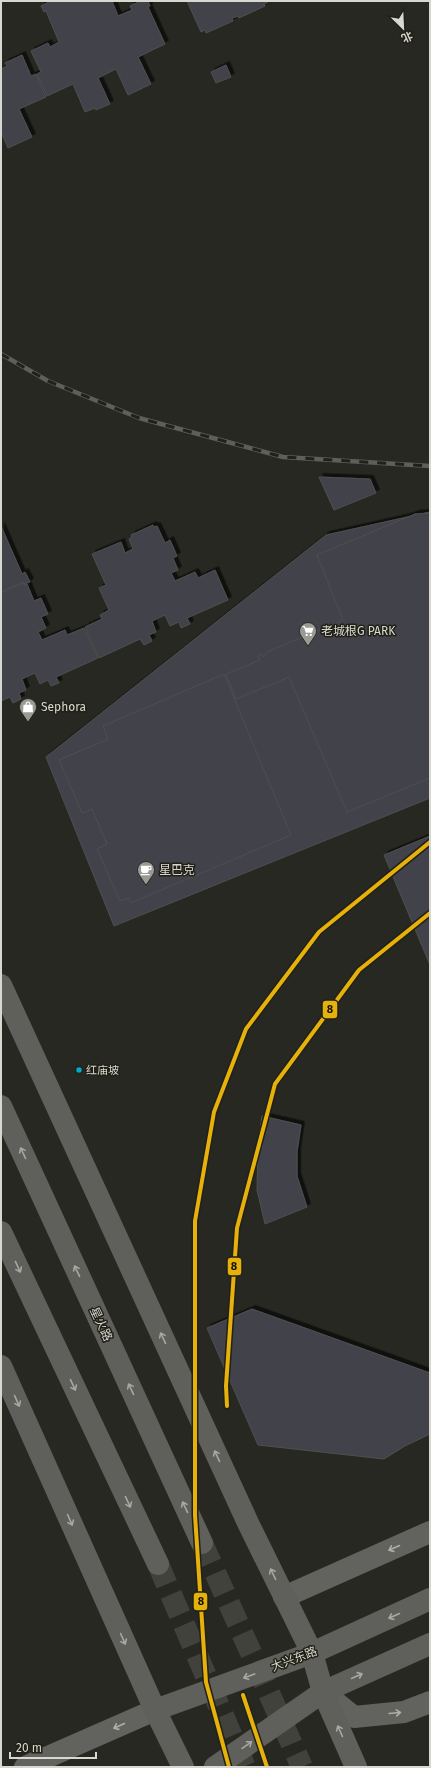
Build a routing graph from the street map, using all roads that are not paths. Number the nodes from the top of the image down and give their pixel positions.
1 (1, 985) edge
2 (1, 1106) edge
3 (1, 1232) edge
4 (1, 1366) edge
5 (430, 1532) edge
6 (202, 1543) tunnel mouth
7 (158, 1564) tunnel mouth
8 (284, 1597) junction
9 (430, 1599) edge
10 (430, 1644) edge
11 (312, 1653) junction
12 (323, 1692) junction
13 (430, 1702) edge
14 (155, 1710) junction
15 (25, 1767) edge
16 (184, 1767) edge
17 (215, 1767) edge
18 (356, 1767) edge

8 -> 1 main road
6 -> 2 main road, 星火路
3 -> 7 main road
4 -> 14 main road
5 -> 8 main road
8 - 11 main road
9 -> 11 main road, 大兴东路
12 -> 10 main road
11 - 12 main road
11 -> 14 main road, 大兴东路
12 -> 13 main road
17 -> 12 main road
18 -> 12 main road
14 -> 15 main road
14 - 16 main road

